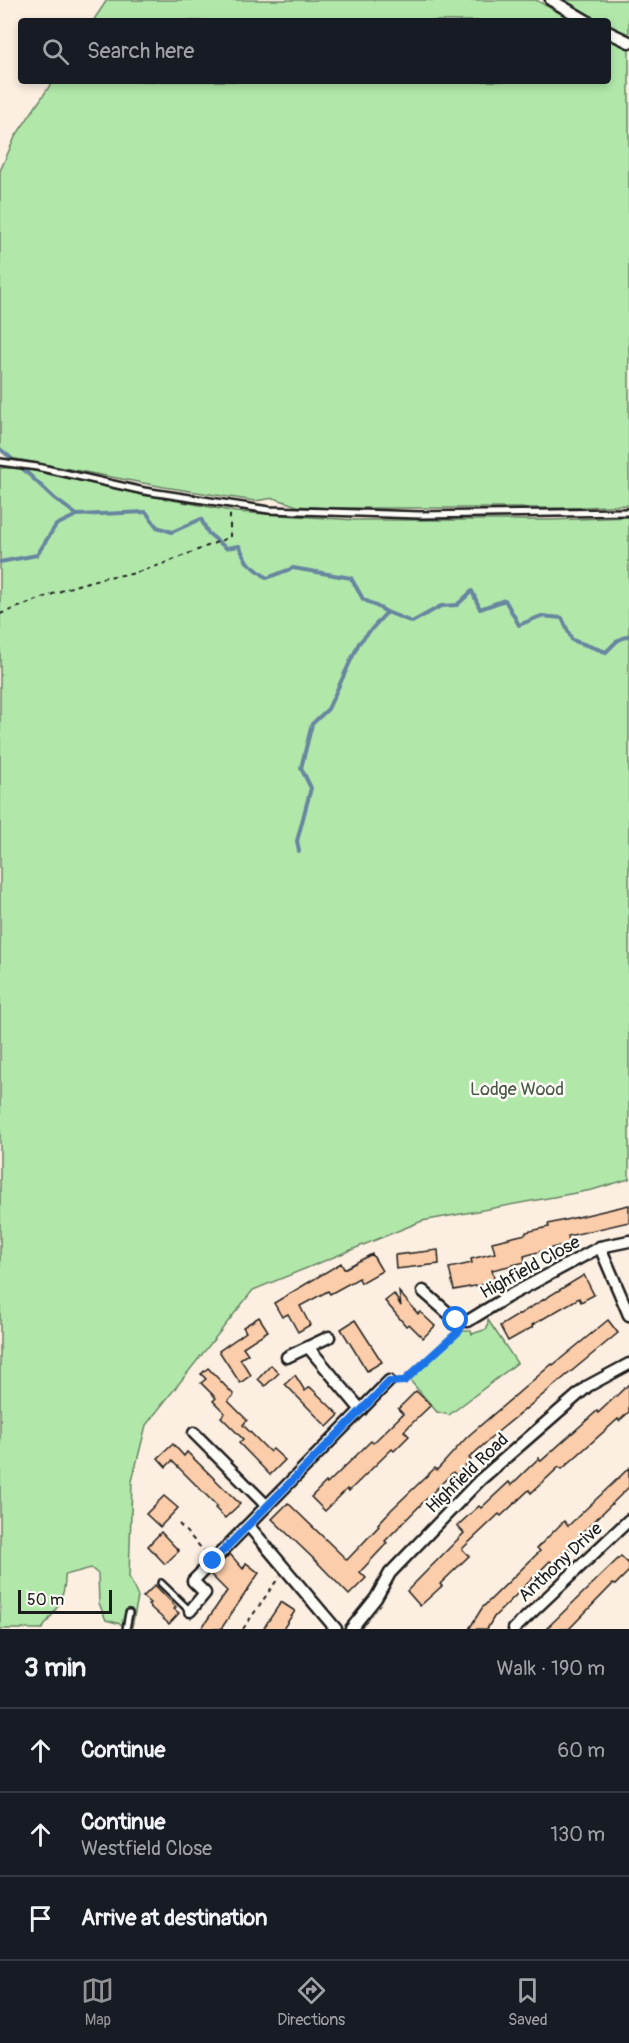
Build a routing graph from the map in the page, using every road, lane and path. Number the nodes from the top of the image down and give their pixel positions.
1 (550, 0) edge
2 (582, 18) edge
3 (611, 33) edge
4 (629, 42) edge
5 (0, 462) edge
6 (232, 504) junction
7 (629, 512) edge
8 (0, 614) edge
9 (629, 1240) edge
10 (600, 1247) junction
11 (423, 1291) dead end
12 (629, 1316) edge
13 (463, 1321) junction
14 (329, 1336) dead end
15 (308, 1347) junction
16 (287, 1357) dead end
17 (629, 1364) edge
18 (389, 1382) joint
19 (362, 1410) junction
20 (194, 1433) dead end
21 (267, 1506) junction
22 (629, 1520) edge
23 (179, 1524) dead end
24 (248, 1525) junction
25 (213, 1561) junction
26 (285, 1569) junction
27 (161, 1583) dead end
28 (190, 1611) joint
29 (129, 1613) dead end
30 (330, 1627) edge
31 (126, 1629) edge
32 (243, 1629) edge
33 (351, 1629) edge
34 (514, 1629) edge

1 - 2 street
3 - 4 street
5 - 6 lane
6 - 7 lane
6 - 8 path
9 - 10 street, Highfield Close
10 - 12 street
10 - 13 street, Highfield Close
11 - 13 street
13 - 18 path
14 - 15 street
15 - 16 street
15 - 19 street
17 - 33 street, Highfield Road
18 - 19 street
19 - 21 street
20 - 21 street
21 - 24 street
22 - 34 street, Anthony Drive
23 - 25 path
24 - 25 street
24 - 26 street
25 - 28 street
26 - 30 street
26 - 32 path
27 - 28 lane
29 - 31 lane

